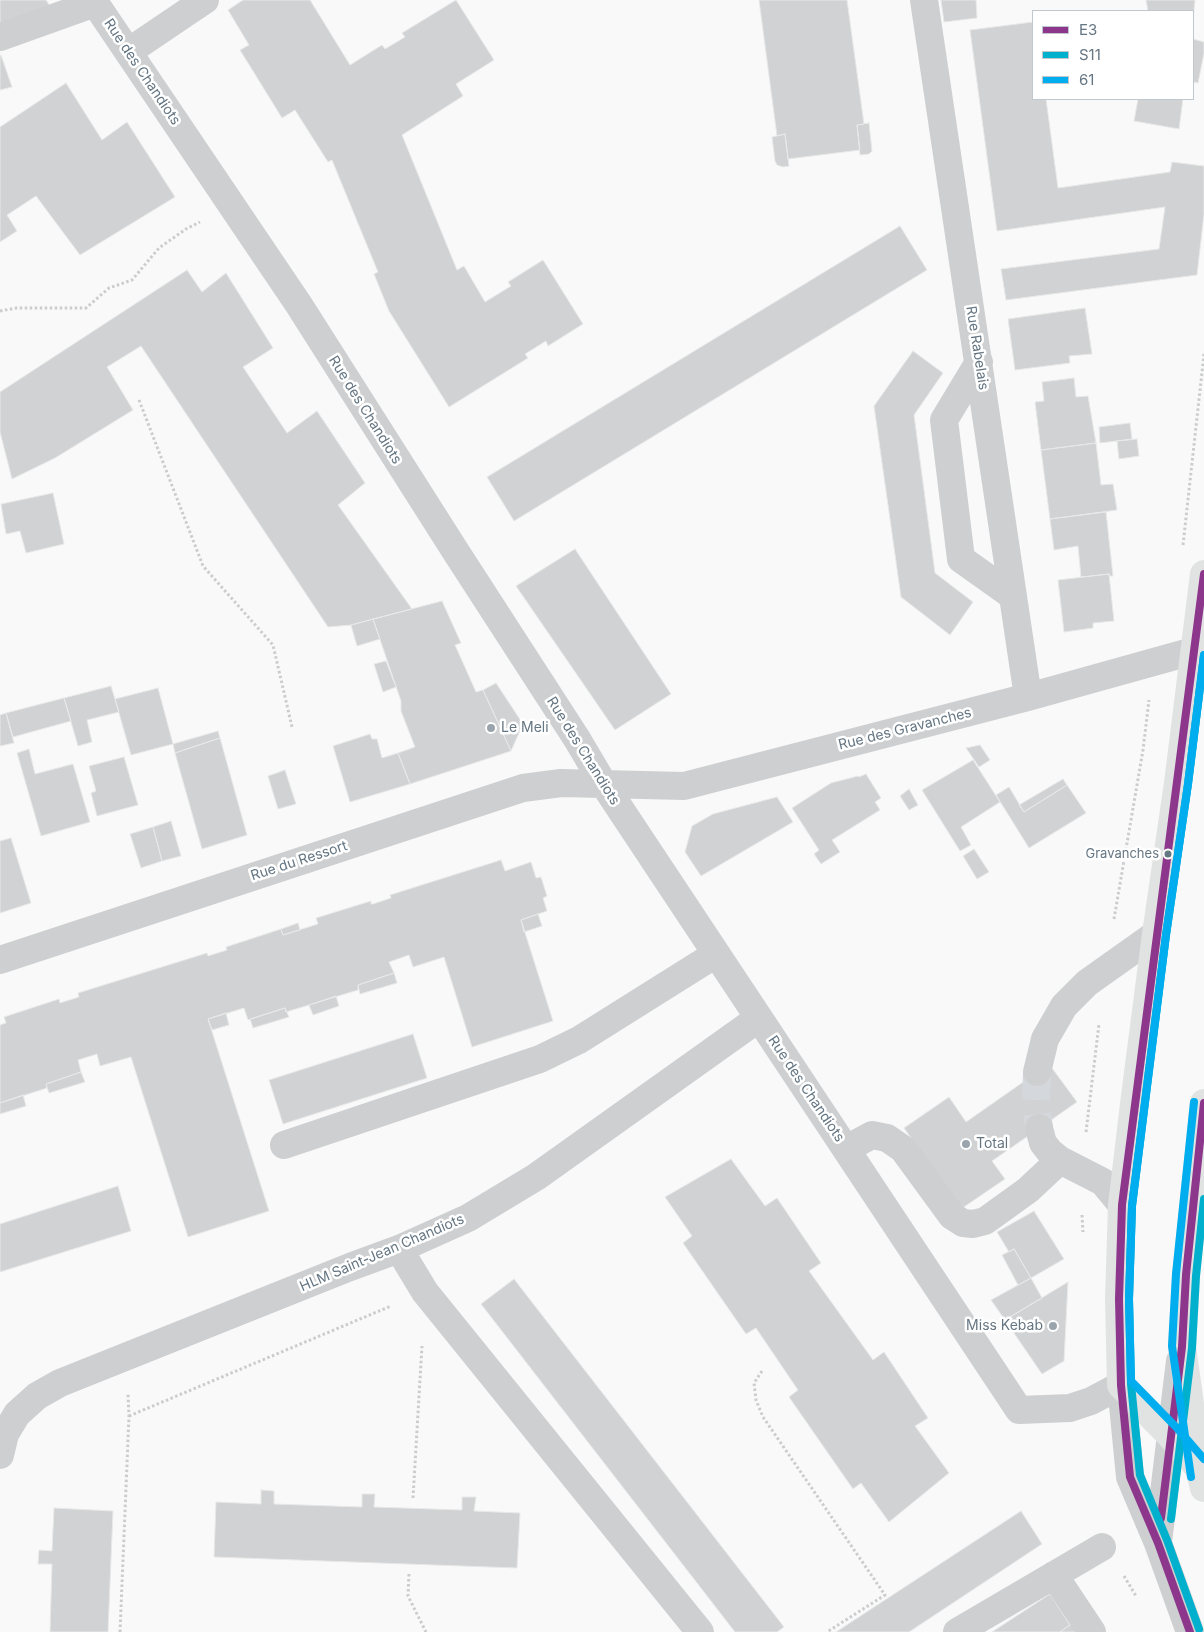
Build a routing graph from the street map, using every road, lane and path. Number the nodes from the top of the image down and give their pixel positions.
1 (205, 0) edge
2 (924, 0) edge
3 (94, 1) edge
4 (0, 37) edge
5 (128, 52) junction
6 (232, 206) junction
7 (0, 311) edge
8 (979, 362) junction
9 (139, 400) dead end
10 (1204, 574) edge
11 (1013, 596) junction
12 (1199, 649) edge
13 (1028, 697) junction
14 (292, 727) dead end
15 (603, 783) junction
16 (1156, 934) junction
17 (716, 954) junction
18 (0, 960) edge
19 (759, 1018) junction
20 (1037, 1072) tunnel mouth
21 (1204, 1103) edge
22 (1039, 1128) tunnel mouth
23 (284, 1145) dead end
24 (846, 1149) junction
25 (1060, 1160) junction
26 (1122, 1205) junction
27 (399, 1249) junction
28 (425, 1292) junction
29 (1182, 1347) junction
30 (127, 1355) junction
31 (762, 1371) dead end
32 (1121, 1385) junction
33 (129, 1416) junction
34 (1170, 1435) junction
35 (0, 1456) edge
36 (1201, 1478) edge
37 (413, 1498) dead end
38 (1158, 1543) junction
39 (1102, 1547) dead end
40 (409, 1574) dead end
41 (1054, 1575) junction
42 (120, 1632) edge
43 (426, 1632) edge
44 (700, 1632) edge
45 (827, 1632) edge
46 (957, 1632) edge
47 (1092, 1632) edge
48 (1190, 1632) edge

1 - 5 street
2 - 8 street, Rue Rabelais
3 - 4 street
3 - 5 street, Rue des Chandiots
5 - 6 street, Rue des Chandiots
6 - 7 path
6 - 15 street, Rue des Chandiots
8 - 11 street, Rue Rabelais
8 - 11 street
9 - 14 path
10 - 12 main road
11 - 13 street, Rue Rabelais
12 - 13 street, Rue des Gravanches
12 - 16 main road
13 - 15 street, Rue des Gravanches
15 - 17 street, Rue des Chandiots
15 - 18 street, Rue du Ressort
16 - 20 street
16 - 26 main road
17 - 19 street, Rue des Chandiots
17 - 23 street
19 - 24 street, Rue des Chandiots
19 - 27 street, HLM Saint-Jean Chandiots
21 - 29 main road
22 - 25 street
24 - 25 street
24 - 32 street, Rue des Chandiots
25 - 26 street
26 - 32 main road
27 - 28 street
27 - 30 street, HLM Saint-Jean Chandiots
28 - 33 path
28 - 37 path
28 - 44 street
29 - 34 street
29 - 36 main road
30 - 33 path
30 - 35 street, HLM Saint-Jean Chandiots
31 - 45 path
32 - 34 main road
32 - 38 street
33 - 42 path
34 - 36 main road
34 - 38 street
38 - 48 street
39 - 41 street
40 - 43 path
41 - 46 street
41 - 47 street

